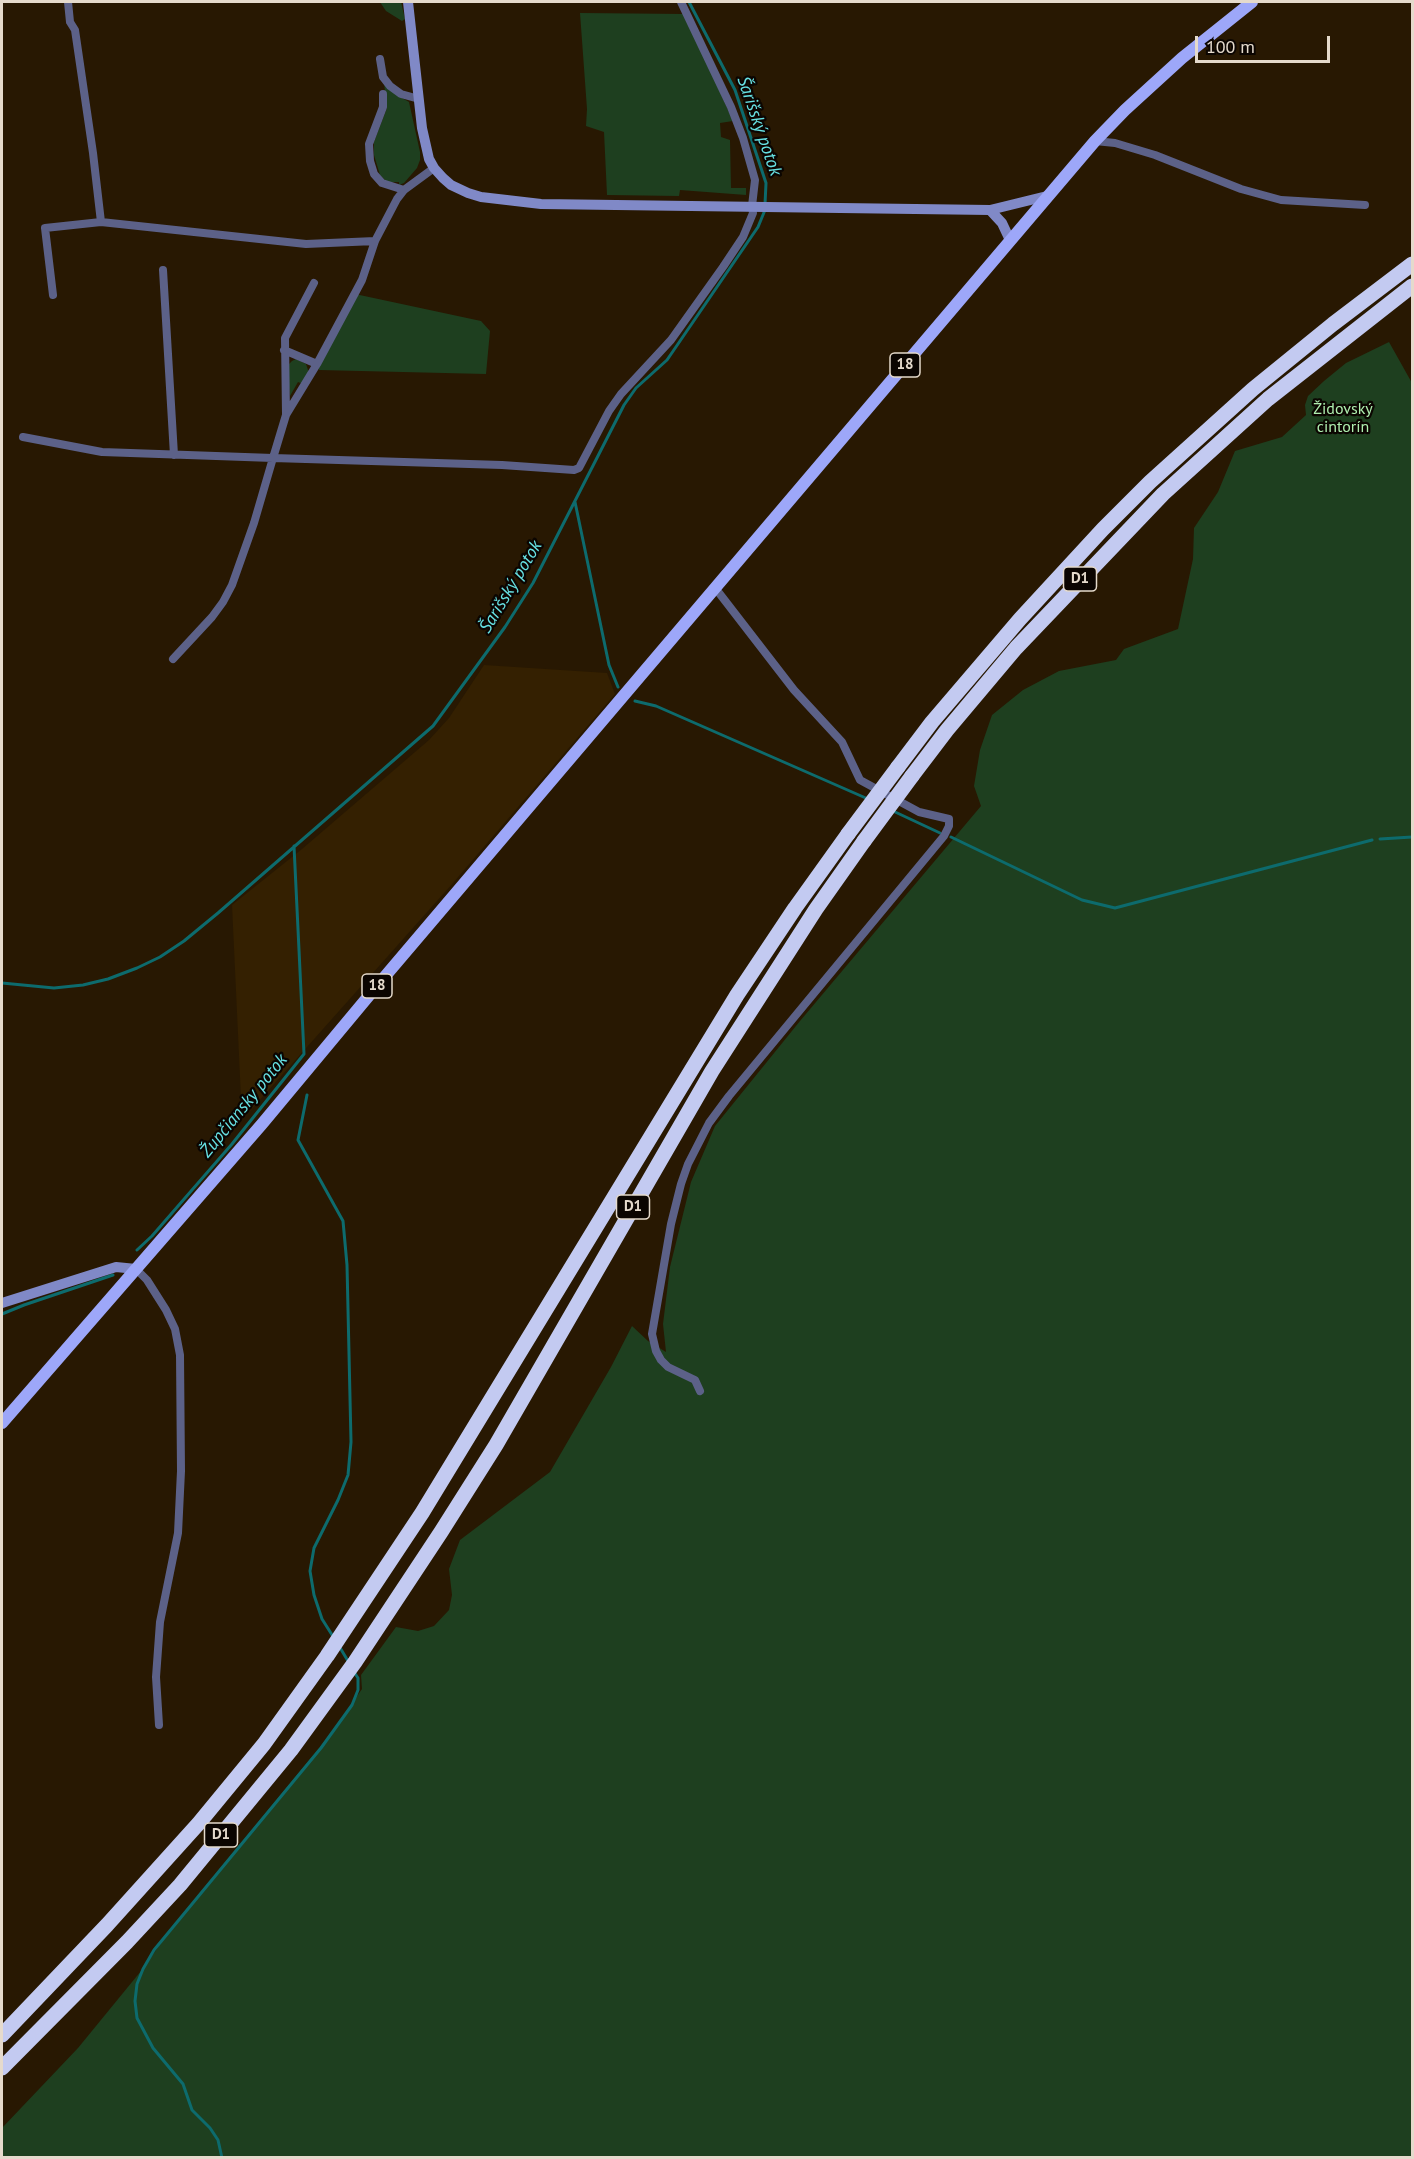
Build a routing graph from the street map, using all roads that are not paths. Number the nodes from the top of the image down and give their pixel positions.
1 (68, 2) edge
2 (408, 2) edge
3 (681, 2) edge
4 (1252, 2) edge
5 (380, 59) dead end
6 (383, 94) dead end
7 (418, 99) junction
8 (1095, 141) junction
9 (434, 168) junction
10 (404, 190) junction
11 (1047, 196) junction
12 (1365, 205) dead end
13 (755, 206) junction
14 (990, 210) junction
15 (100, 222) junction
16 (1010, 240) junction
17 (375, 241) junction
18 (1413, 264) edge
19 (163, 270) dead end
20 (314, 283) dead end
21 (1413, 285) edge
22 (53, 295) dead end
23 (284, 350) junction
24 (317, 364) junction
25 (286, 415) junction
26 (23, 437) dead end
27 (174, 455) junction
28 (273, 458) junction
29 (716, 589) junction
30 (173, 659) dead end
31 (136, 1269) junction
32 (2, 1303) edge
33 (700, 1390) dead end
34 (2, 1423) edge
35 (159, 1725) dead end
36 (2, 2035) edge
37 (2, 2068) edge

1 - 15 street
2 - 7 street
3 - 13 street
4 - 8 main road, 18
5 - 7 street
6 - 10 street
7 - 9 street
8 - 11 main road, 18
8 - 12 street
9 - 10 street
9 - 13 street
10 - 17 street
11 - 14 street
11 - 16 main road, 18
13 - 14 street
13 - 28 street
14 - 16 street
15 - 17 street
15 - 22 street
16 - 29 main road, 18
17 - 24 street
18 - 36 highway, D1, bridge
19 - 27 street
20 - 23 street
21 - 37 highway, D1, bridge
23 - 24 street
23 - 25 street
24 - 25 street
25 - 28 street
26 - 27 street
27 - 28 street
28 - 30 street
29 - 31 main road, 18
29 - 33 street
31 - 32 street
31 - 34 main road, 18
31 - 35 street

